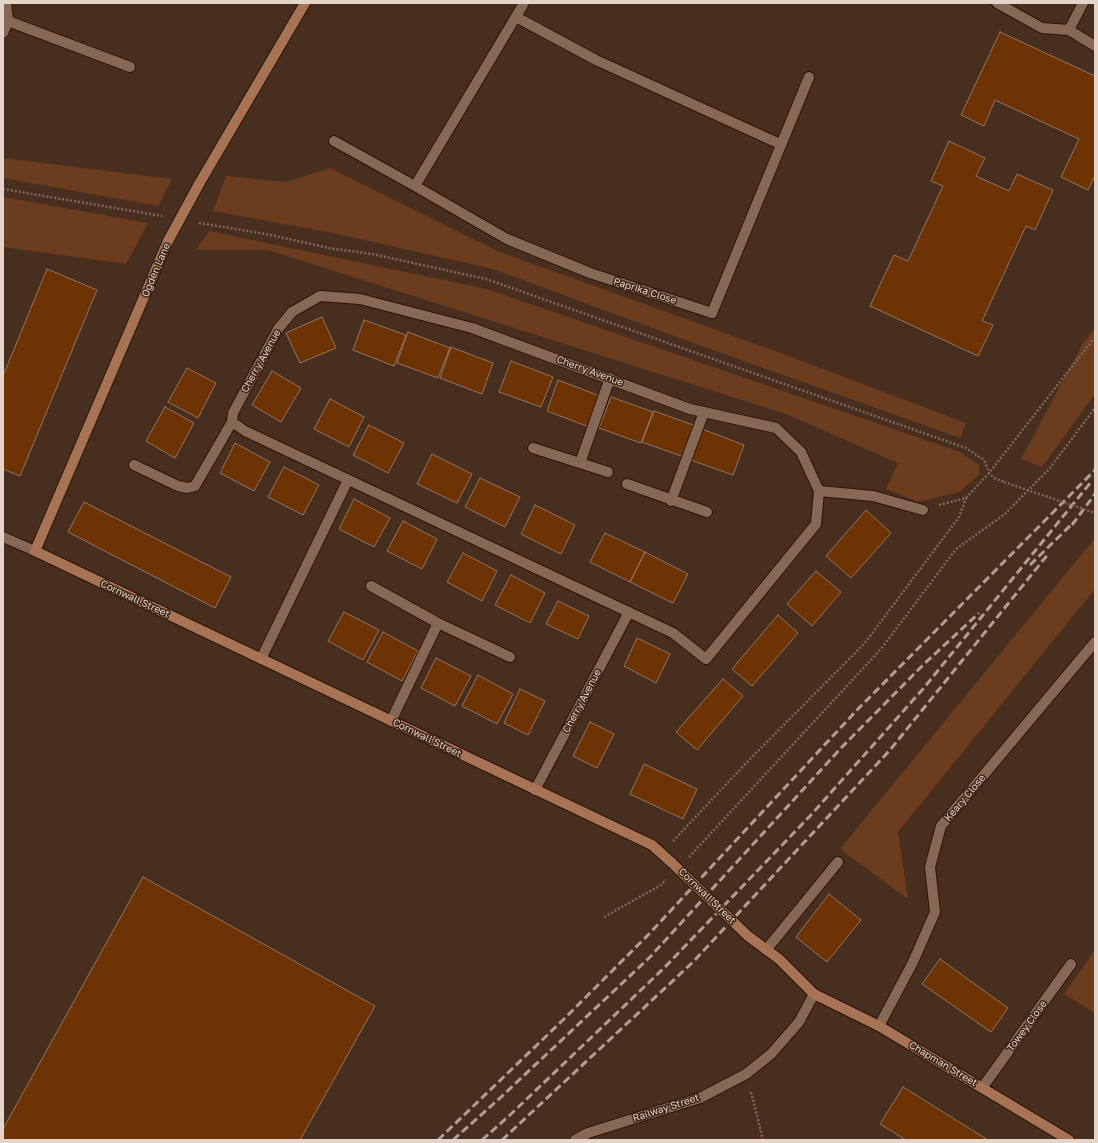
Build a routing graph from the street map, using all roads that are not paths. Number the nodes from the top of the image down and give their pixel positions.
1 (6, 3) edge
2 (305, 3) edge
3 (524, 3) edge
4 (997, 3) edge
5 (1082, 3) edge
6 (516, 18) junction
7 (8, 21) junction
8 (1069, 30) junction
9 (3, 33) edge
10 (1095, 46) edge
11 (130, 67) dead end
12 (809, 77) dead end
13 (334, 141) dead end
14 (780, 144) junction
15 (415, 186) junction
16 (610, 378) junction
17 (704, 412) junction
18 (232, 422) junction
19 (533, 448) dead end
20 (580, 463) junction
21 (134, 465) dead end
22 (608, 472) dead end
23 (348, 480) junction
24 (627, 484) dead end
25 (819, 491) junction
26 (670, 501) junction
27 (924, 510) road end
28 (707, 512) dead end
29 (3, 537) edge
30 (35, 551) junction
31 (371, 586) dead end
32 (629, 612) junction
33 (438, 623) junction
34 (1095, 642) edge
35 (510, 657) dead end
36 (261, 659) junction
37 (391, 721) junction
38 (535, 790) junction
39 (838, 862) dead end
40 (766, 950) junction
41 (1071, 964) dead end
42 (814, 994) junction
43 (879, 1026) junction
44 (982, 1088) junction
45 (575, 1140) edge
46 (1069, 1140) edge

1 - 7 street
2 - 30 street, Ogden Lane, bridge
3 - 6 street
4 - 8 street
5 - 8 street
6 - 14 street
6 - 15 street
7 - 9 street
7 - 11 street
8 - 10 street
12 - 14 street, Paprika Close
13 - 15 street, Paprika Close
14 - 15 street, Paprika Close
16 - 17 street, Cherry Avenue
16 - 18 street, Cherry Avenue
16 - 20 street
17 - 25 street, Cherry Avenue
17 - 26 street
18 - 21 street, Cherry Avenue
18 - 23 street
19 - 20 street
20 - 22 street
23 - 32 street
23 - 36 street
24 - 26 street
25 - 27 street
25 - 32 street
26 - 28 street
29 - 30 street, Cornwall Street
30 - 36 street, Cornwall Street
31 - 33 street
32 - 38 street, Cherry Avenue
33 - 35 street
33 - 37 street
34 - 43 street, Keary Close
36 - 37 street, Cornwall Street
37 - 38 street, Cornwall Street
38 - 40 street, Cornwall Street, bridge
39 - 40 street
40 - 42 street, Cornwall Street
41 - 44 street, Towey Close
42 - 43 street, Chapman Street
42 - 45 street, Railway Street
43 - 44 street, Chapman Street
44 - 46 street, Chapman Street

